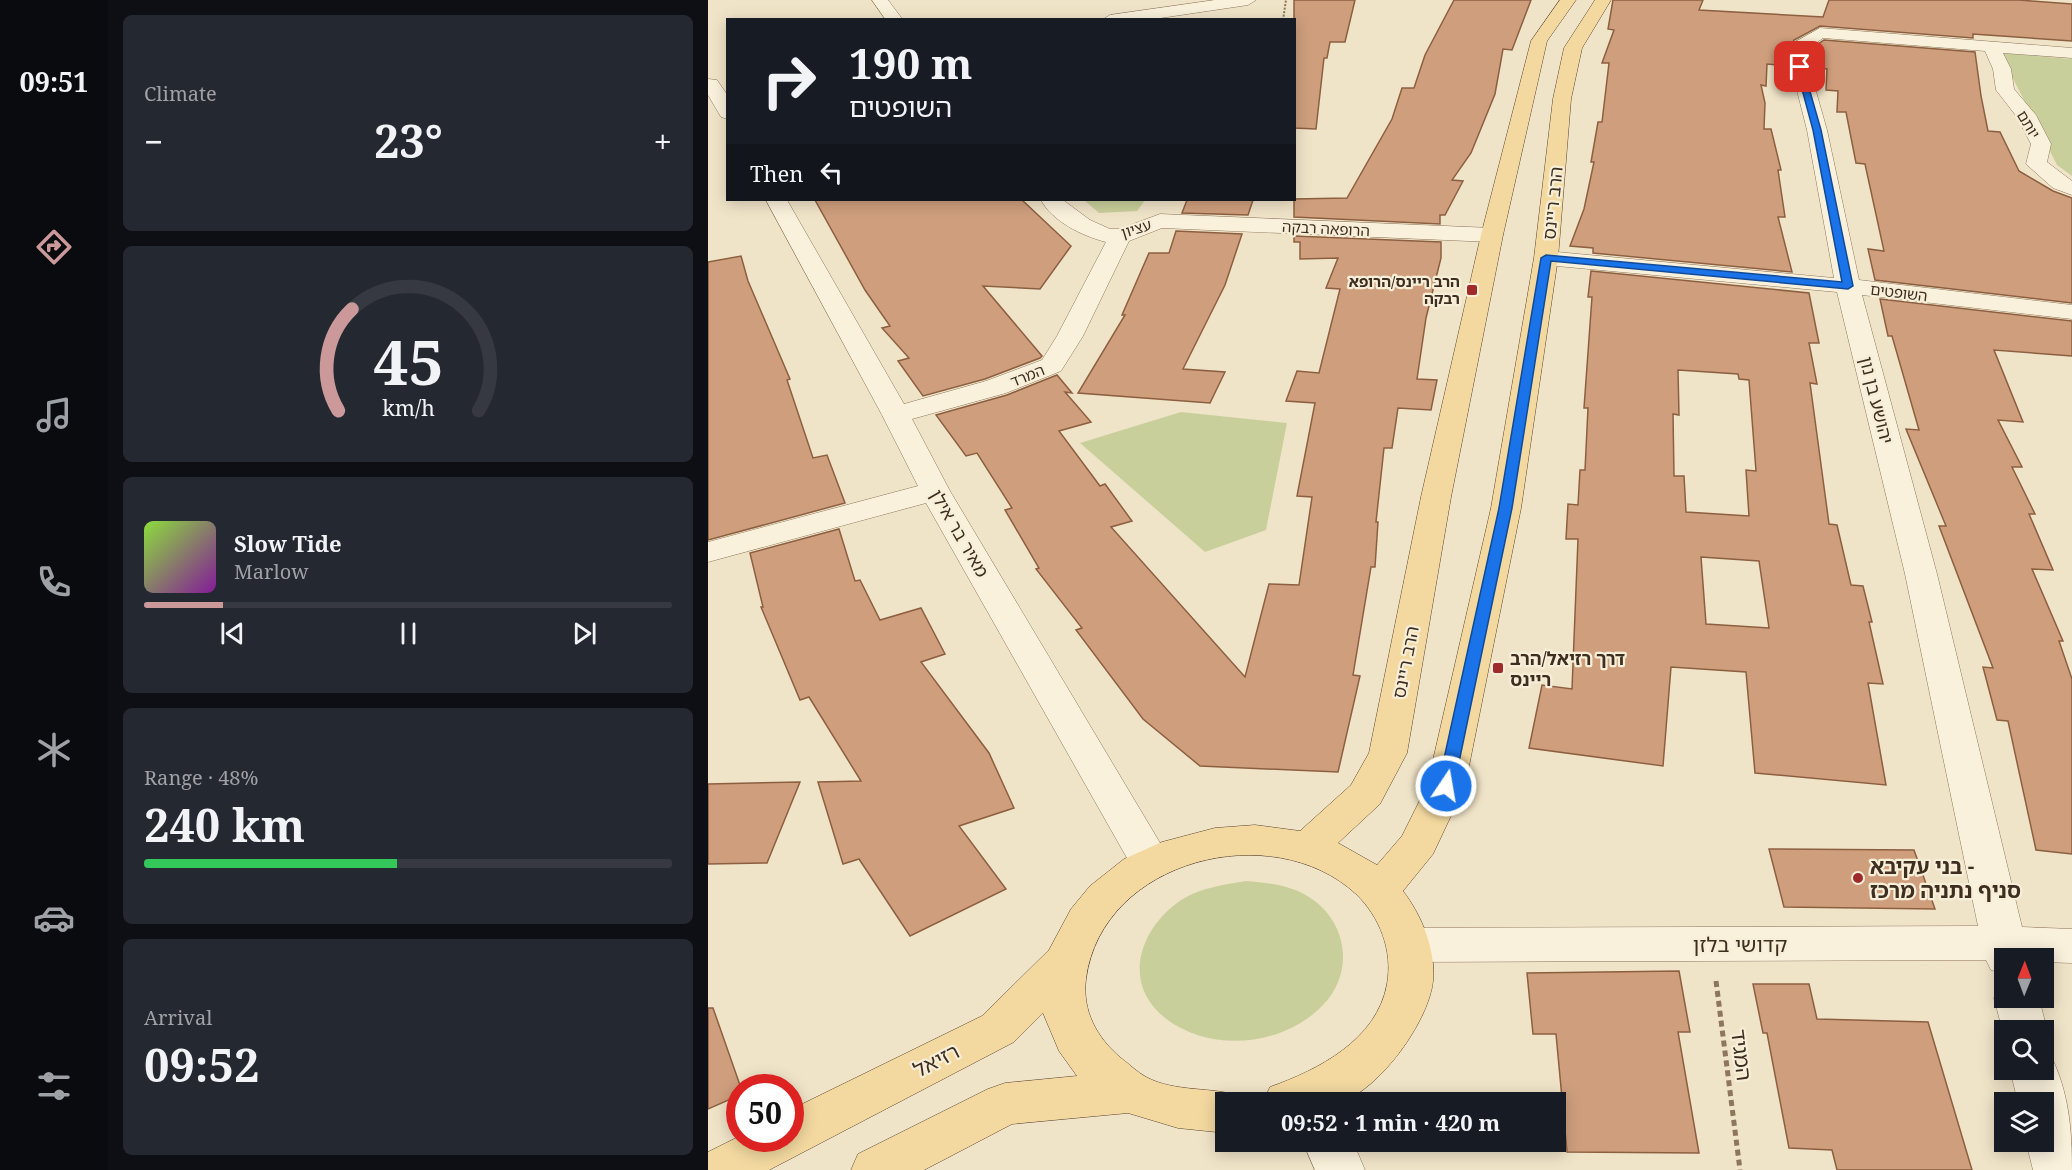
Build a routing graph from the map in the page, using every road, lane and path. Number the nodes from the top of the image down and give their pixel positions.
1 (880, 0) edge
2 (1248, 0) edge
3 (1286, 0) edge
4 (1568, 0) edge
5 (1603, 0) edge
6 (894, 18) edge
7 (1124, 18) edge
8 (1283, 18) edge
9 (1991, 46) junction
10 (2072, 53) edge
11 (714, 77) edge
12 (726, 108) edge
13 (2072, 189) edge
14 (777, 201) edge
15 (1052, 201) edge
16 (1171, 201) edge
17 (1160, 221) junction
18 (1120, 236) junction
19 (1492, 236) junction
20 (1546, 258) junction
21 (1848, 286) junction
22 (2072, 312) edge
23 (896, 414) junction
24 (935, 490) junction
25 (708, 552) edge
26 (1308, 848) junction
27 (1151, 863) junction
28 (1380, 890) junction
29 (1409, 945) junction
30 (1711, 945) junction
31 (2072, 946) edge
32 (2005, 948) edge
33 (2046, 948) edge
34 (1994, 951) edge
35 (1065, 962) junction
36 (1130, 1092) junction
37 (1317, 1092) edge
38 (1215, 1112) edge
39 (804, 1127) edge
40 (756, 1152) edge
41 (1332, 1152) edge
42 (2054, 1152) edge
43 (721, 1170) edge
44 (876, 1170) edge
45 (1340, 1170) edge
46 (1740, 1170) edge
47 (2058, 1170) edge

1 - 6 street
2 - 7 street
3 - 8 path
4 - 19 main road, הרב ריינס
5 - 20 main road, הרב ריינס
9 - 10 street
9 - 13 street, יותם
9 - 21 street, יהושע בן נון
11 - 12 street
14 - 23 street, מאיר בר אילן
15 - 18 street, עציון
16 - 17 street
17 - 18 street, עציון
17 - 19 street, הרופאה רבקה
18 - 23 street, המרד
19 - 26 main road, הרב ריינס
20 - 21 street, השופטים
20 - 28 main road, הרב ריינס
21 - 22 street, השופטים
21 - 32 street, יהושע בן נון
23 - 24 street, מאיר בר אילן
24 - 25 street
24 - 27 street, מאיר בר אילן
26 - 27 main road
26 - 28 main road
27 - 35 main road
28 - 29 main road
29 - 30 street, קדושי בלזן
29 - 37 main road
30 - 34 street, קדושי בלזן
30 - 46 path, המגיד
31 - 33 street, קדושי בלזן
35 - 36 main road
35 - 39 main road, רזיאל
36 - 38 main road
36 - 44 main road
40 - 43 main road
41 - 45 street
42 - 47 street

